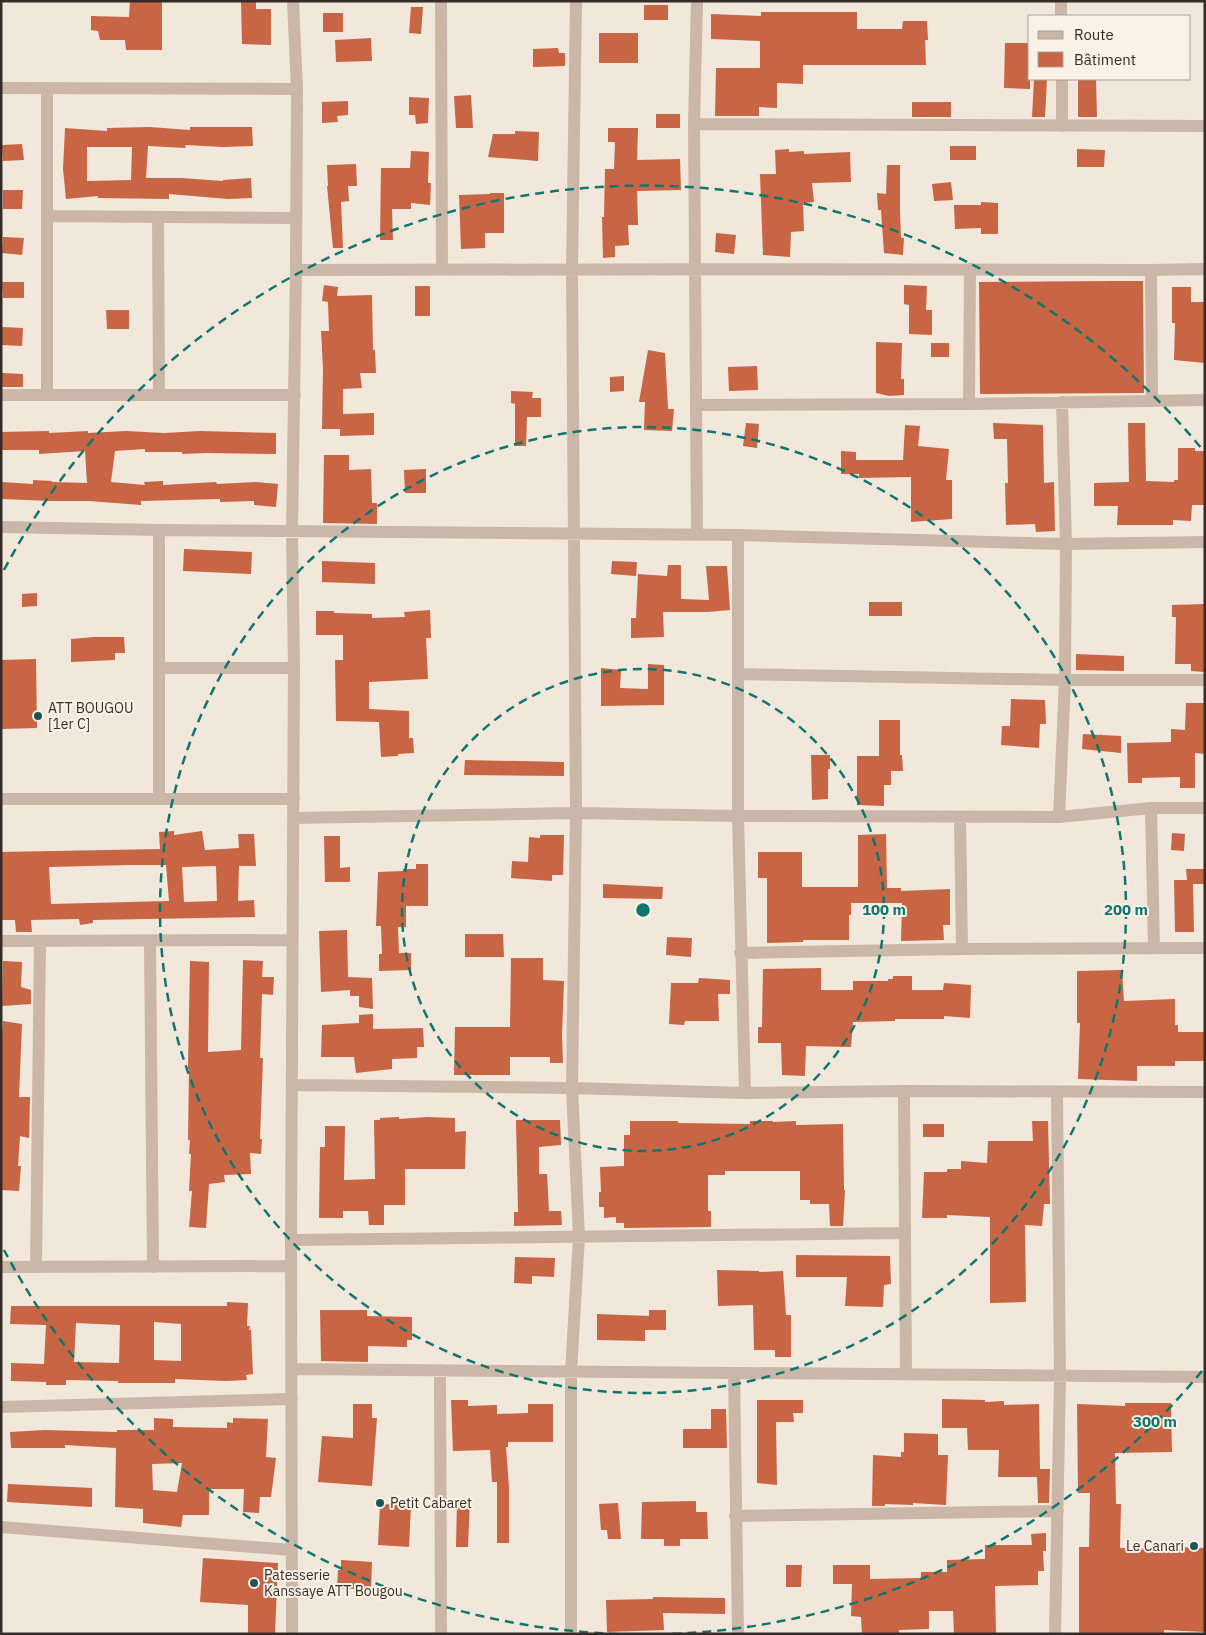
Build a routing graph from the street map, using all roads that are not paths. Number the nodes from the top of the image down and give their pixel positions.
1 (293, 1) edge
2 (441, 1) edge
3 (576, 1) edge
4 (697, 1) edge
5 (1061, 1) edge
6 (1061, 15) edge
7 (1062, 80) edge
8 (1, 88) edge
9 (297, 89) junction
10 (47, 90) junction
11 (694, 124) junction
12 (1062, 126) junction
13 (1205, 126) edge
14 (47, 216) junction
15 (158, 217) junction
16 (295, 218) junction
17 (694, 268) junction
18 (970, 269) junction
19 (1205, 269) edge
20 (296, 270) junction
21 (442, 270) junction
22 (572, 270) junction
23 (1151, 270) junction
24 (1, 394) edge
25 (47, 395) junction
26 (158, 395) junction
27 (294, 395) junction
28 (1205, 400) edge
29 (1152, 401) junction
30 (1062, 402) junction
31 (969, 404) junction
32 (697, 405) junction
33 (1, 527) edge
34 (159, 530) junction
35 (292, 532) junction
36 (573, 534) junction
37 (697, 535) junction
38 (738, 536) junction
39 (1205, 542) edge
40 (1066, 544) junction
41 (158, 668) junction
42 (294, 668) junction
43 (739, 674) junction
44 (1065, 680) junction
45 (1205, 680) edge
46 (1, 799) edge
47 (159, 799) junction
48 (294, 799) junction
49 (1151, 808) junction
50 (1205, 808) edge
51 (576, 813) junction
52 (738, 816) junction
53 (960, 817) junction
54 (1059, 817) junction
55 (293, 818) junction
56 (150, 940) junction
57 (292, 940) junction
58 (1, 941) edge
59 (40, 941) junction
60 (962, 948) junction
61 (1154, 948) junction
62 (1205, 948) edge
63 (740, 953) junction
64 (292, 1086) junction
65 (572, 1088) junction
66 (904, 1091) junction
67 (1057, 1092) junction
68 (1205, 1092) edge
69 (745, 1093) junction
70 (905, 1233) junction
71 (579, 1237) junction
72 (291, 1240) junction
73 (292, 1266) junction
74 (1, 1267) edge
75 (36, 1267) junction
76 (153, 1267) junction
77 (292, 1370) junction
78 (440, 1370) junction
79 (572, 1372) junction
80 (734, 1373) junction
81 (906, 1374) junction
82 (1060, 1377) junction
83 (1205, 1377) edge
84 (292, 1399) junction
85 (1, 1407) edge
86 (1058, 1511) junction
87 (735, 1516) junction
88 (1, 1527) edge
89 (291, 1550) junction
90 (292, 1634) edge
91 (441, 1634) edge
92 (571, 1634) edge
93 (738, 1634) edge
94 (1055, 1634) edge

1 - 9 street
2 - 21 street
3 - 22 street
4 - 11 street
5 - 6 street
7 - 12 street
8 - 10 street
9 - 10 street
9 - 16 street
10 - 14 street
11 - 12 street
11 - 17 street
12 - 13 street
14 - 15 street
14 - 25 street
15 - 16 street
15 - 26 street
16 - 20 street
17 - 18 street
17 - 22 street
17 - 32 street
18 - 23 street
18 - 31 street
19 - 23 street
20 - 21 street
20 - 27 street
21 - 22 street
22 - 36 street
23 - 29 street
24 - 25 street
25 - 26 street
26 - 27 street
27 - 35 street
28 - 29 street
29 - 30 street
30 - 31 street
30 - 40 street
31 - 32 street
32 - 37 street
33 - 34 street
34 - 35 street
34 - 41 street
35 - 36 street
35 - 42 street
36 - 37 street
36 - 51 street
37 - 38 street
38 - 40 street
38 - 43 street
39 - 40 street
40 - 44 street
41 - 42 street
41 - 47 street
42 - 48 street
43 - 44 street
43 - 52 street
44 - 45 street
44 - 54 street
46 - 47 street
47 - 48 street
48 - 55 street
49 - 50 street
49 - 54 street
49 - 61 street
51 - 52 street
51 - 55 street
51 - 65 street
52 - 53 street
52 - 63 street
53 - 54 street
53 - 60 street
55 - 57 street
56 - 57 street
56 - 59 street
56 - 76 street
57 - 64 street
58 - 59 street
59 - 75 street
60 - 61 street
60 - 63 street
61 - 62 street
63 - 69 street
64 - 65 street
64 - 72 street
65 - 69 street
65 - 71 street
66 - 67 street
66 - 69 street
66 - 70 street
67 - 68 street
67 - 82 street
70 - 71 street
70 - 81 street
71 - 72 street
71 - 79 street
72 - 73 street
73 - 76 street
73 - 77 street
74 - 75 street
75 - 76 street
77 - 78 street
77 - 84 street
78 - 79 street
78 - 91 street
79 - 80 street
79 - 92 street
80 - 81 street
80 - 87 street
81 - 82 street
82 - 83 street
82 - 86 street
84 - 85 street
84 - 89 street
86 - 87 street
86 - 94 street
87 - 93 street
88 - 89 street
89 - 90 street

